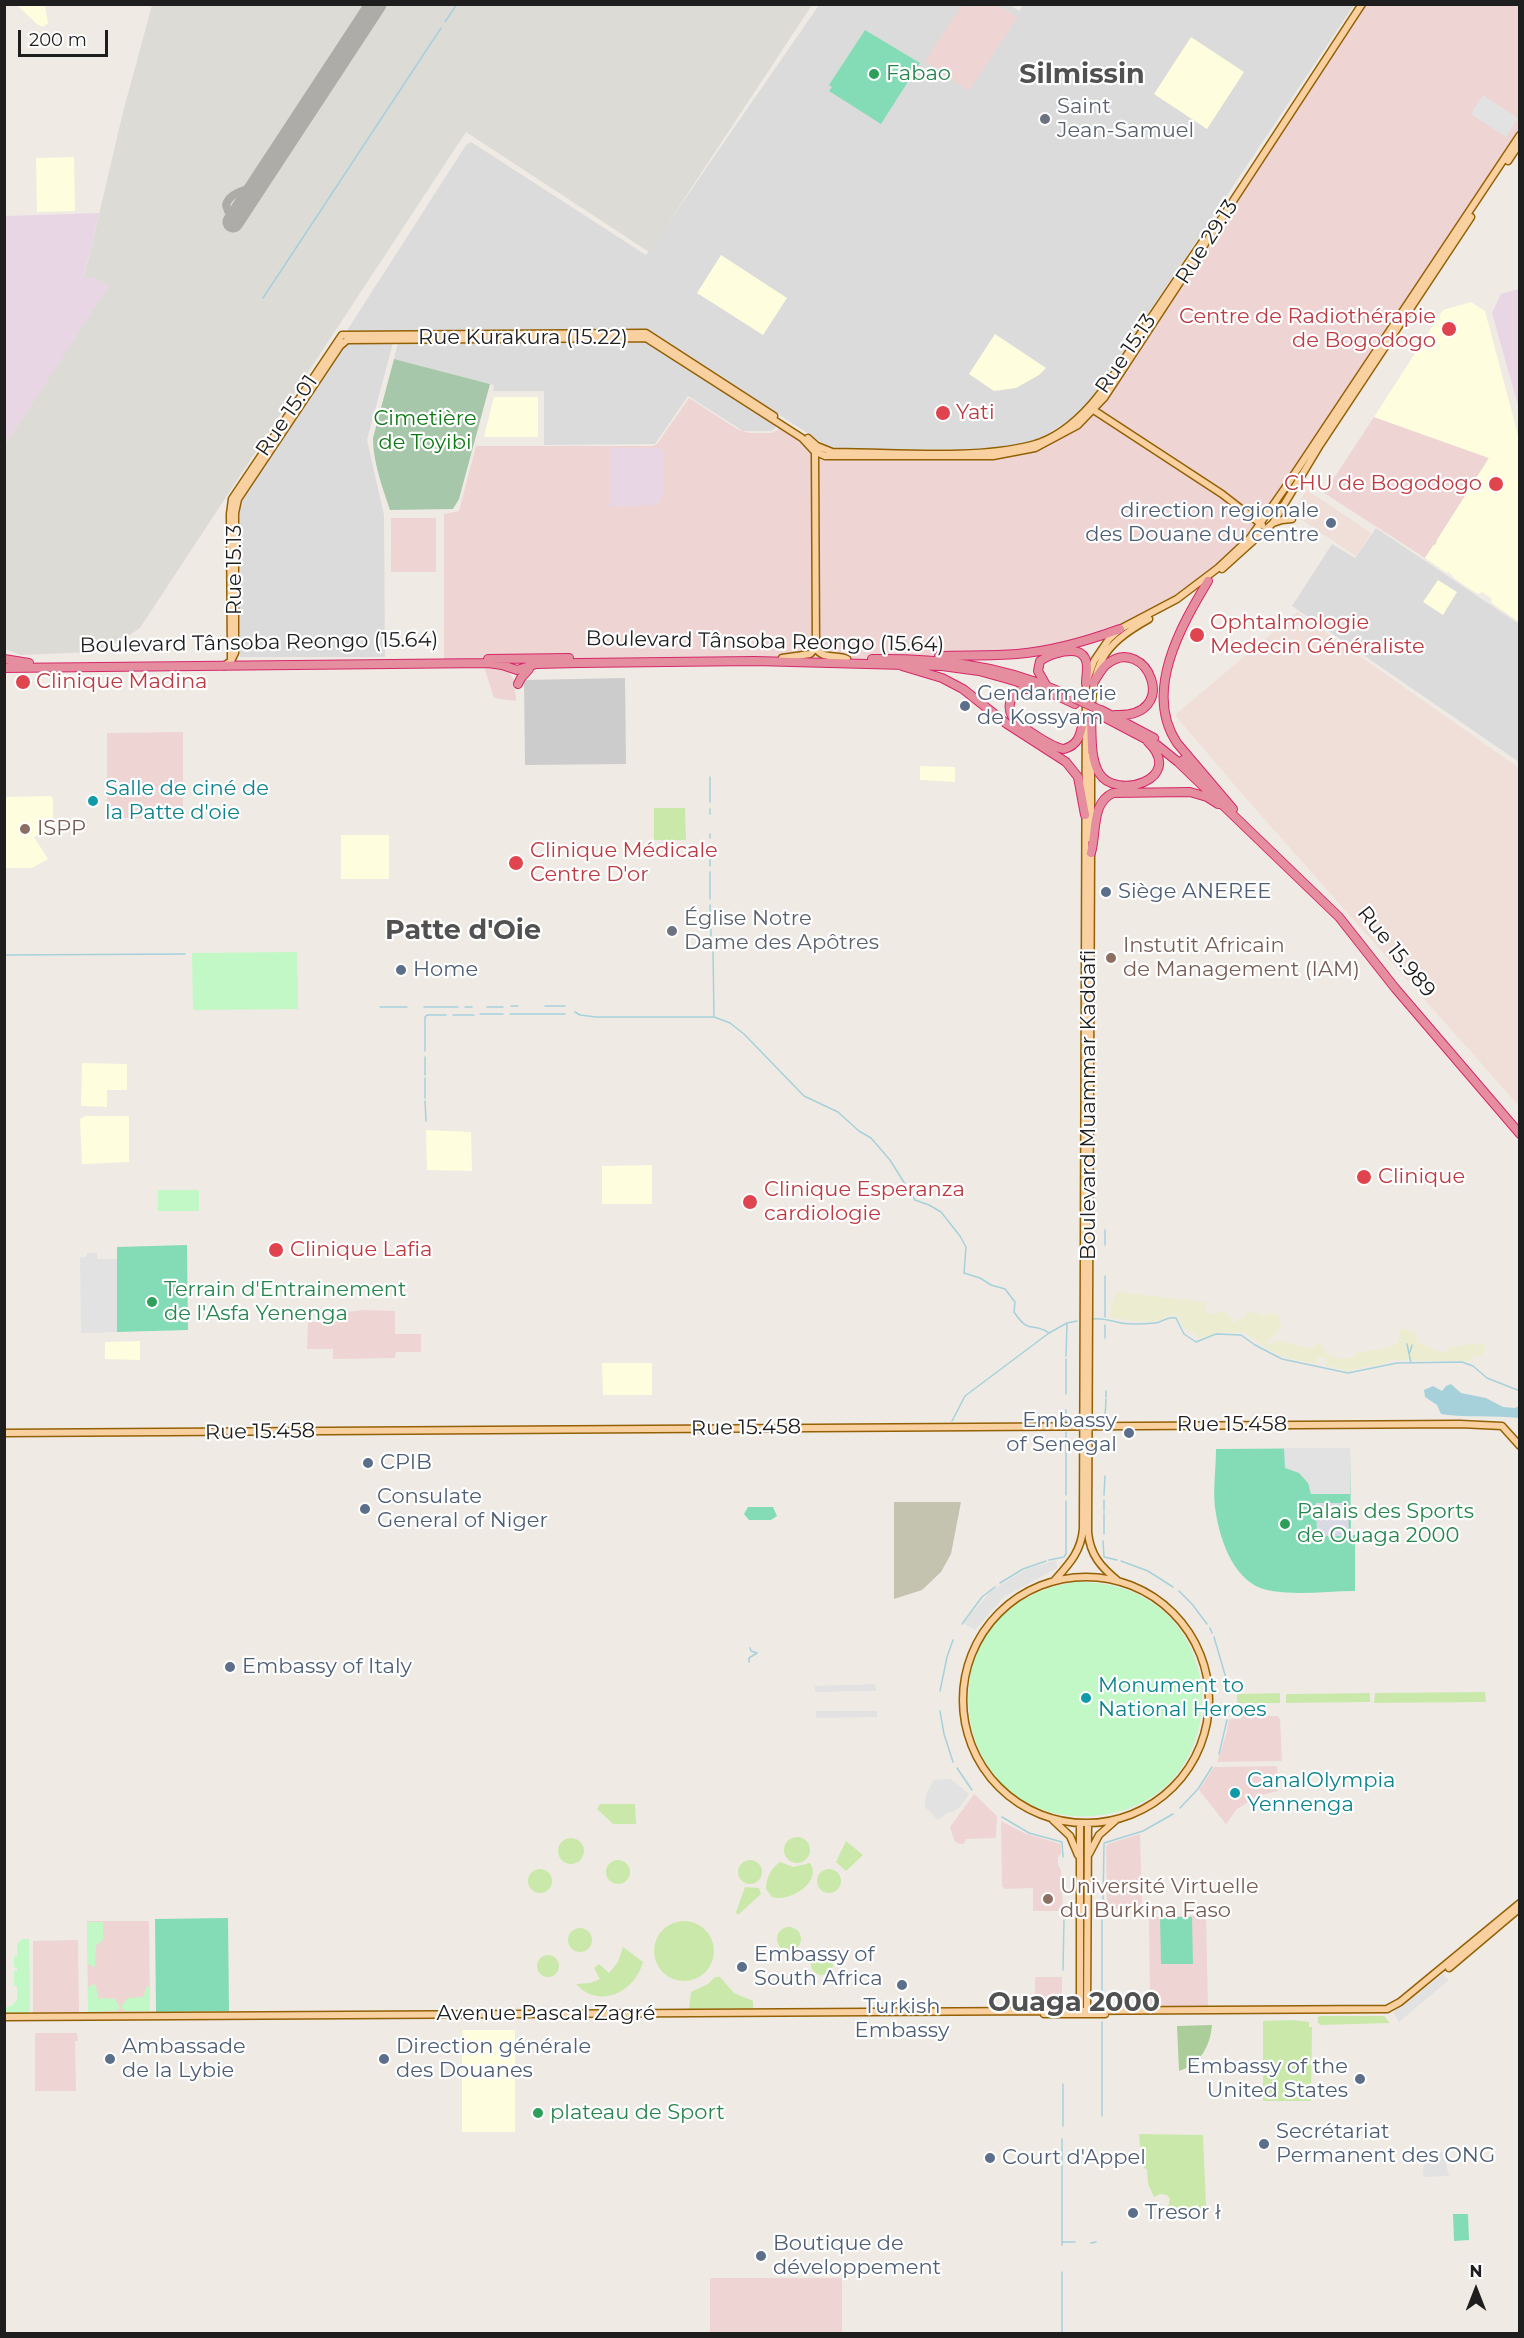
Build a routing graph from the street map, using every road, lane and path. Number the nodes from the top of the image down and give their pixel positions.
1 (1360, 4) edge
2 (1520, 135) edge
3 (1520, 143) edge
4 (343, 335) joint
5 (340, 346) joint
6 (1092, 408) junction
7 (760, 409) junction
8 (815, 449) junction
9 (1268, 513) junction
10 (232, 514) junction
11 (1250, 515) junction
12 (1292, 519) dead end
13 (1273, 523) junction
14 (1260, 524) junction
15 (1267, 530) junction
16 (1208, 581) junction
17 (1124, 630) junction
18 (816, 648) junction
19 (518, 658) junction
20 (782, 658) junction
21 (4, 659) edge
22 (847, 659) junction
23 (901, 661) junction
24 (545, 663) junction
25 (227, 664) junction
26 (502, 665) junction
27 (523, 667) junction
28 (4, 668) edge
29 (513, 668) junction
30 (1090, 683) junction
31 (1047, 689) junction
32 (1094, 714) junction
33 (1110, 714) junction
34 (1135, 732) junction
35 (1231, 810) junction
36 (1085, 815) junction
37 (1091, 853) junction
38 (1298, 876) junction
39 (1315, 892) junction
40 (1520, 1128) edge
41 (1520, 1134) edge
42 (1085, 1426) junction
43 (4, 1433) edge
44 (1520, 1446) edge
45 (1054, 1581) junction
46 (1118, 1581) junction
47 (1048, 1817) junction
48 (1119, 1818) junction
49 (1084, 1823) junction
50 (1084, 1863) junction
51 (1520, 1903) edge
52 (1520, 1908) edge
53 (1083, 2012) junction
54 (4, 2019) edge

1 - 6 main road, Rue 15.13
2 - 9 main road
3 - 13 main road
4 - 7 main road, Rue Kurakura (15.22)
4 - 10 main road, Rue 15.01
5 - 7 main road, Rue Kurakura (15.22)
5 - 10 main road, Rue 15.01
6 - 8 main road, Rue 15.13
6 - 11 main road
7 - 8 main road, Rue 15.13
8 - 18 main road
9 - 11 main road
9 - 14 main road
10 - 25 main road, Rue 15.13
11 - 14 main road
12 - 13 main road
13 - 15 main road
14 - 15 main road
14 - 17 main road
15 - 16 main road
16 - 17 main road
16 - 35 highway
17 - 23 highway
17 - 30 main road, Boulevard Muammar Kaddafi
17 - 30 main road, Boulevard Muammar Kaddafi
18 - 20 main road
18 - 22 main road
19 - 20 highway, Boulevard Tânsoba Reongo (15.64)
19 - 25 highway, Boulevard Tânsoba Reongo (15.64)
19 - 27 highway
19 - 29 highway
20 - 22 highway, Boulevard Tânsoba Reongo (15.64)
21 - 25 highway, Boulevard Tânsoba Reongo (15.64)
22 - 23 highway, Boulevard Tânsoba Reongo (15.64)
23 - 24 highway
23 - 31 highway
23 - 36 highway
24 - 26 highway
24 - 27 highway
25 - 26 highway
25 - 28 highway
26 - 29 highway
27 - 29 highway
30 - 31 highway
30 - 32 main road, Boulevard Muammar Kaddafi
30 - 33 highway
31 - 32 highway
31 - 32 highway
32 - 33 highway
32 - 34 highway
32 - 34 highway
32 - 36 main road, Boulevard Muammar Kaddafi
32 - 37 main road, Boulevard Muammar Kaddafi
33 - 35 highway
34 - 35 highway
35 - 37 highway
35 - 38 highway
35 - 40 highway, Rue 15.989
36 - 42 main road, Boulevard Muammar Kaddafi
37 - 42 main road, Boulevard Muammar Kaddafi
38 - 39 highway
38 - 39 highway
39 - 41 highway
42 - 43 main road, Rue 15.458
42 - 44 main road, Rue 15.458
42 - 45 main road, Boulevard Muammar Kaddafi
42 - 46 main road, Boulevard Muammar Kaddafi
45 - 46 main road
45 - 47 main road
46 - 48 main road
47 - 49 main road
47 - 50 main road
48 - 49 main road
48 - 50 main road
49 - 50 main road
50 - 53 main road
51 - 53 main road
52 - 53 main road
53 - 54 main road, Avenue Pascal Zagré

